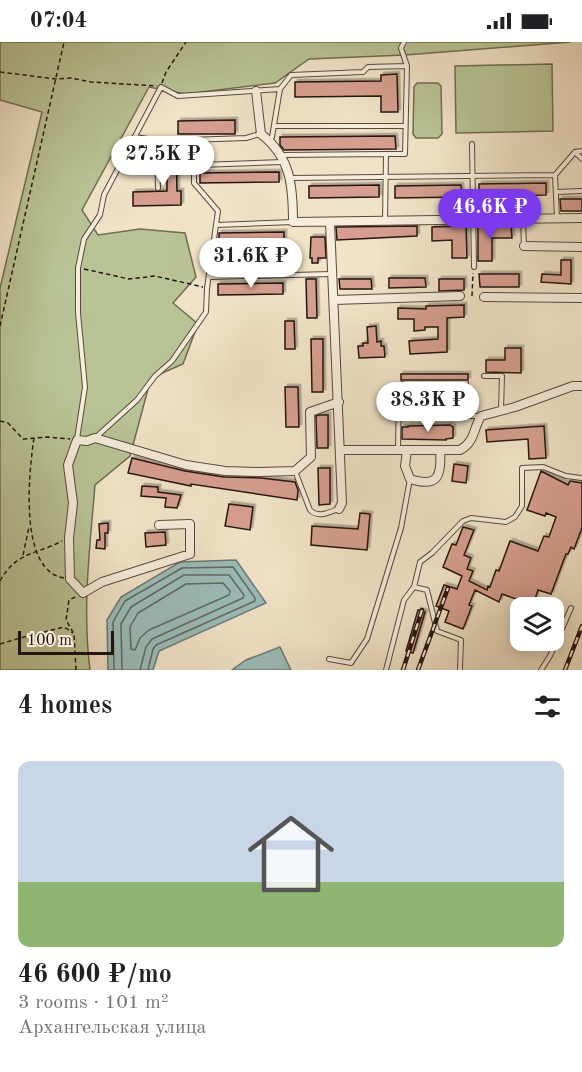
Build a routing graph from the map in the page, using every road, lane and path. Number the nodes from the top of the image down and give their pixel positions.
1 (64, 42) edge
2 (186, 42) edge
3 (404, 42) edge
4 (407, 66) junction
5 (0, 72) edge
6 (56, 79) junction
7 (161, 87) junction
8 (280, 89) junction
9 (256, 91) junction
10 (274, 126) junction
11 (405, 126) junction
12 (261, 134) junction
13 (135, 136) junction
14 (160, 141) junction
15 (270, 141) junction
16 (472, 144) dead end
17 (582, 151) edge
18 (575, 152) junction
19 (386, 154) junction
20 (282, 159) junction
21 (582, 159) edge
22 (555, 175) junction
23 (473, 176) junction
24 (385, 177) junction
25 (290, 178) junction
26 (158, 188) dead end
27 (582, 191) edge
28 (556, 192) junction
29 (582, 218) edge
30 (557, 219) junction
31 (473, 220) junction
32 (523, 220) junction
33 (293, 222) junction
34 (385, 222) junction
35 (330, 223) junction
36 (216, 225) junction
37 (524, 246) joint
38 (582, 247) edge
39 (474, 267) joint
40 (78, 268) junction
41 (333, 274) junction
42 (209, 277) junction
43 (207, 288) junction
44 (460, 296) joint
45 (484, 297) dead end
46 (582, 298) edge
47 (334, 300) junction
48 (0, 326) edge
49 (484, 376) dead end
50 (443, 383) junction
51 (466, 383) dead end
52 (582, 386) edge
53 (339, 402) junction
54 (501, 410) junction
55 (398, 416) junction
56 (443, 416) junction
57 (481, 416) junction
58 (0, 421) edge
59 (34, 438) junction
60 (95, 438) junction
61 (77, 440) junction
62 (341, 450) junction
63 (403, 450) junction
64 (440, 450) junction
65 (295, 471) junction
66 (582, 478) edge
67 (410, 479) junction
68 (339, 509) joint
69 (29, 525) junction
70 (159, 525) dead end
71 (69, 538) junction
72 (37, 552) junction
73 (23, 556) junction
74 (70, 579) junction
75 (0, 581) edge
76 (414, 588) junction
77 (83, 593) junction
78 (571, 608) dead end
79 (74, 634) junction
80 (0, 644) edge
81 (328, 659) dead end
82 (76, 670) edge
83 (386, 670) edge
84 (460, 670) edge
85 (541, 670) edge

1 - 6 path
2 - 7 path
3 - 4 lane
4 - 8 lane
4 - 11 lane
5 - 6 path
6 - 7 path
6 - 48 path
7 - 9 lane
7 - 13 lane
8 - 9 lane
8 - 10 lane
9 - 12 street
10 - 11 lane
10 - 15 lane
11 - 19 lane
12 - 14 lane
12 - 15 street
13 - 14 lane
13 - 40 lane
14 - 26 lane
15 - 20 street
16 - 23 lane
17 - 18 lane
18 - 21 lane
18 - 22 lane
19 - 20 lane
19 - 24 lane
20 - 25 street
20 - 36 lane
22 - 23 lane
22 - 28 lane
23 - 24 lane
23 - 31 lane
24 - 25 lane
24 - 34 lane
25 - 33 street
27 - 28 lane
28 - 30 lane
29 - 30 street
30 - 32 street
31 - 32 street
31 - 34 street
31 - 39 lane
32 - 37 lane
33 - 35 street
33 - 36 lane
34 - 35 street
35 - 41 street
36 - 42 lane
37 - 38 street
39 - 44 path
40 - 43 path
40 - 61 lane
41 - 42 lane
41 - 47 street
42 - 43 lane
43 - 60 lane
44 - 47 street
45 - 46 street
47 - 53 street
49 - 54 lane
50 - 51 lane
50 - 55 lane
50 - 56 lane
52 - 54 street
53 - 62 street
53 - 65 street
54 - 57 street
55 - 56 lane
55 - 63 lane
56 - 57 lane
57 - 64 street
58 - 59 path
59 - 61 path
59 - 69 path
60 - 61 street
60 - 65 street
61 - 71 street
62 - 63 street
62 - 68 street
63 - 64 street
63 - 67 street
64 - 67 street
65 - 68 lane
66 - 76 lane
67 - 81 lane
69 - 72 path
69 - 73 path
70 - 77 street
71 - 72 path
71 - 74 street
72 - 73 path
72 - 74 path
73 - 75 path
74 - 77 street
76 - 83 lane
76 - 84 lane
77 - 79 path
78 - 85 lane
79 - 80 path
79 - 82 path

